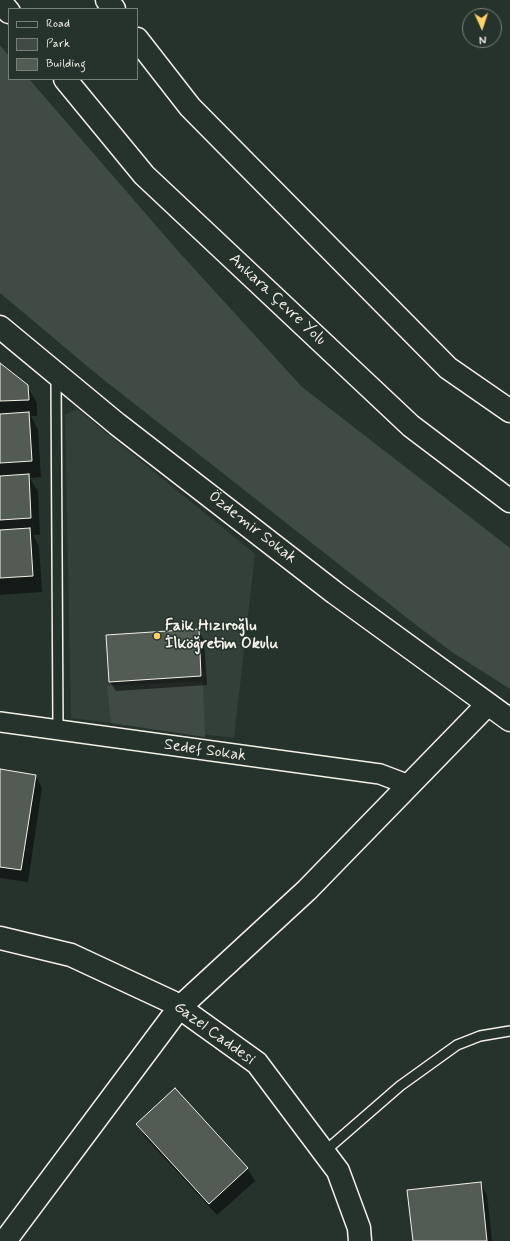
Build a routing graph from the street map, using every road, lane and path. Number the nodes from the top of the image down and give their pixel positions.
1 (107, 0) edge
2 (0, 1) edge
3 (113, 8) edge
4 (8, 11) edge
5 (138, 40) edge
6 (66, 80) edge
7 (0, 327) edge
8 (56, 374) junction
9 (510, 411) edge
10 (510, 501) edge
11 (488, 704) junction
12 (510, 720) edge
13 (0, 722) edge
14 (58, 730) junction
15 (409, 785) junction
16 (0, 938) edge
17 (179, 1008) junction
18 (510, 1031) edge
19 (324, 1152) junction
20 (5, 1241) edge
21 (360, 1241) edge

1 - 3 main road
2 - 4 main road
5 - 9 main road
6 - 10 main road, Ankara Çevre Yolu
7 - 8 main road, Özdemir Sokak
8 - 11 main road, Özdemir Sokak
8 - 14 lane
11 - 12 main road, Özdemir Sokak
11 - 15 main road
13 - 14 street, Sedef Sokak
14 - 15 street, Sedef Sokak
15 - 17 main road
16 - 17 main road, Gazel Caddesi
17 - 19 main road, Gazel Caddesi
17 - 20 main road
18 - 19 lane
19 - 21 main road, Gazel Caddesi

